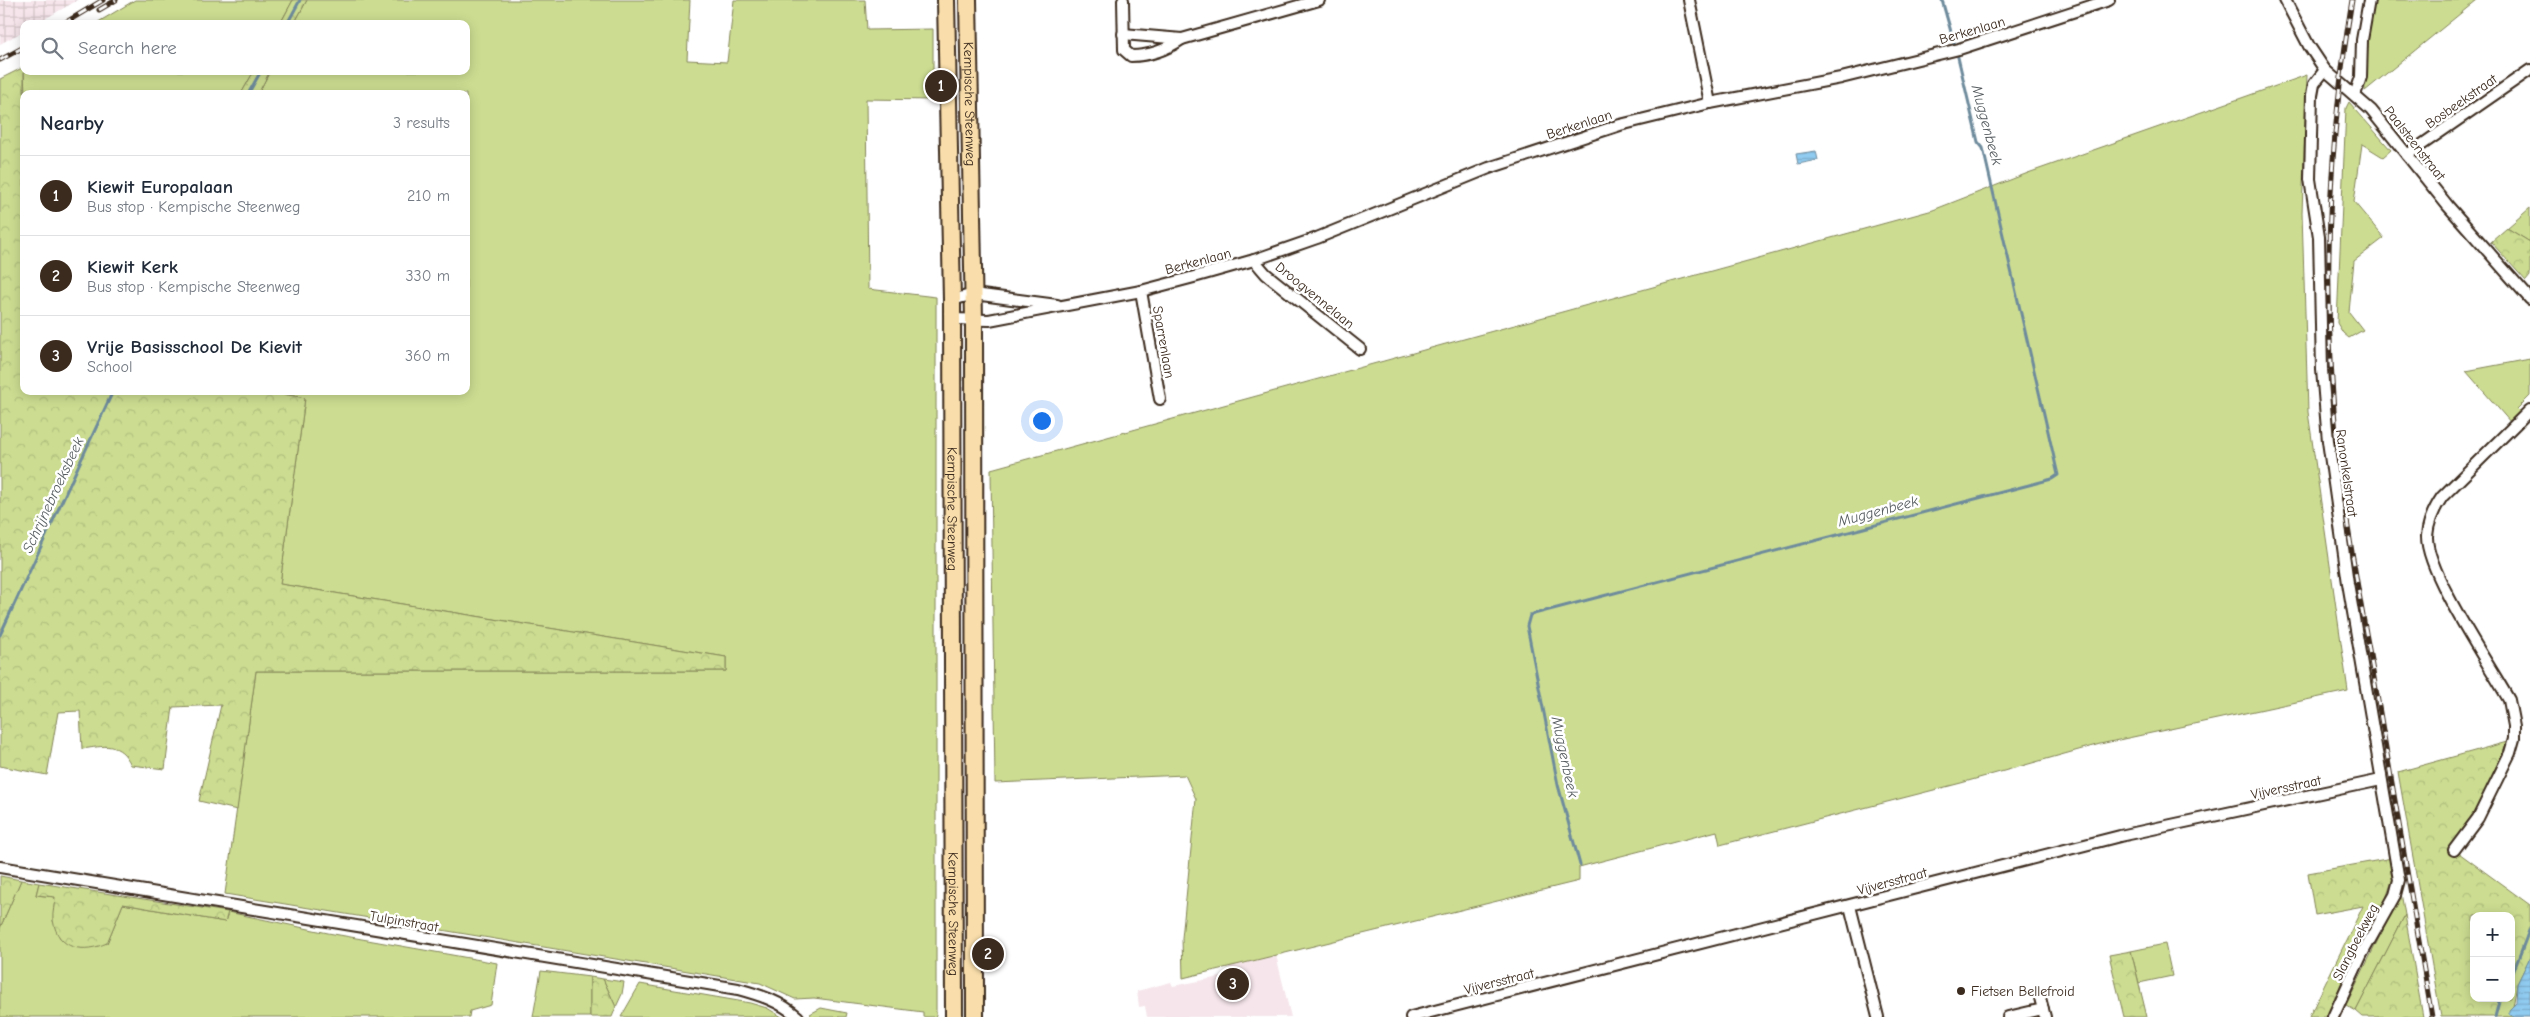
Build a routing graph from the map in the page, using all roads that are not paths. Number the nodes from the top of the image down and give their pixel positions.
1 (946, 0) edge
2 (968, 0) edge
3 (1123, 0) edge
4 (1319, 0) edge
5 (1689, 0) edge
6 (2109, 0) edge
7 (2285, 0) edge
8 (2370, 0) edge
9 (1123, 34) junction
10 (1182, 40) junction
11 (2325, 70) junction
12 (2530, 70) edge
13 (2355, 95) junction
14 (1710, 103) junction
15 (2407, 155) junction
16 (1254, 260) junction
17 (1140, 291) junction
18 (974, 294) junction
19 (952, 300) junction
20 (2530, 300) edge
21 (1066, 306) junction
22 (952, 319) junction
23 (974, 321) junction
24 (1360, 349) dead end
25 (1160, 399) dead end
26 (2530, 410) edge
27 (2381, 780) junction
28 (2454, 850) dead end
29 (0, 868) edge
30 (2399, 880) joint
31 (1850, 906) junction
32 (2039, 994) dead end
33 (2044, 1013) edge
34 (798, 1017) edge
35 (954, 1017) edge
36 (975, 1017) edge
37 (1412, 1017) edge
38 (1878, 1017) edge
39 (2008, 1017) edge
40 (2333, 1017) edge

1 - 19 main road, Kempische Steenweg
2 - 18 main road, Kempische Steenweg
3 - 9 street
4 - 10 street
5 - 14 street
6 - 14 street, Berkenlaan
7 - 11 street, Paalsteenstraat
8 - 13 street
9 - 10 street
9 - 10 street
11 - 13 street, Paalsteenstraat
11 - 27 street, Ranonkelstraat
12 - 15 street, Bosbeekstraat
13 - 15 street, Paalsteenstraat
14 - 16 street, Berkenlaan
15 - 20 street, Paalsteenstraat
16 - 17 street, Berkenlaan
16 - 24 street, Droogvennelaan
17 - 21 street, Berkenlaan
17 - 25 street, Sparrenlaan
18 - 19 street, Berkenlaan
18 - 21 street, Berkenlaan
18 - 23 main road, Kempische Steenweg
19 - 22 main road, Kempische Steenweg
21 - 23 street, Berkenlaan
22 - 23 street, Berkenlaan
22 - 35 main road, Kempische Steenweg
23 - 36 main road, Kempische Steenweg
26 - 28 street
27 - 30 street, Ranonkelstraat
27 - 31 street, Vijversstraat
29 - 34 street, Tulpinstraat
30 - 40 street, Slangbeekweg
31 - 37 street, Vijversstraat
31 - 38 street
32 - 33 street
33 - 39 street

